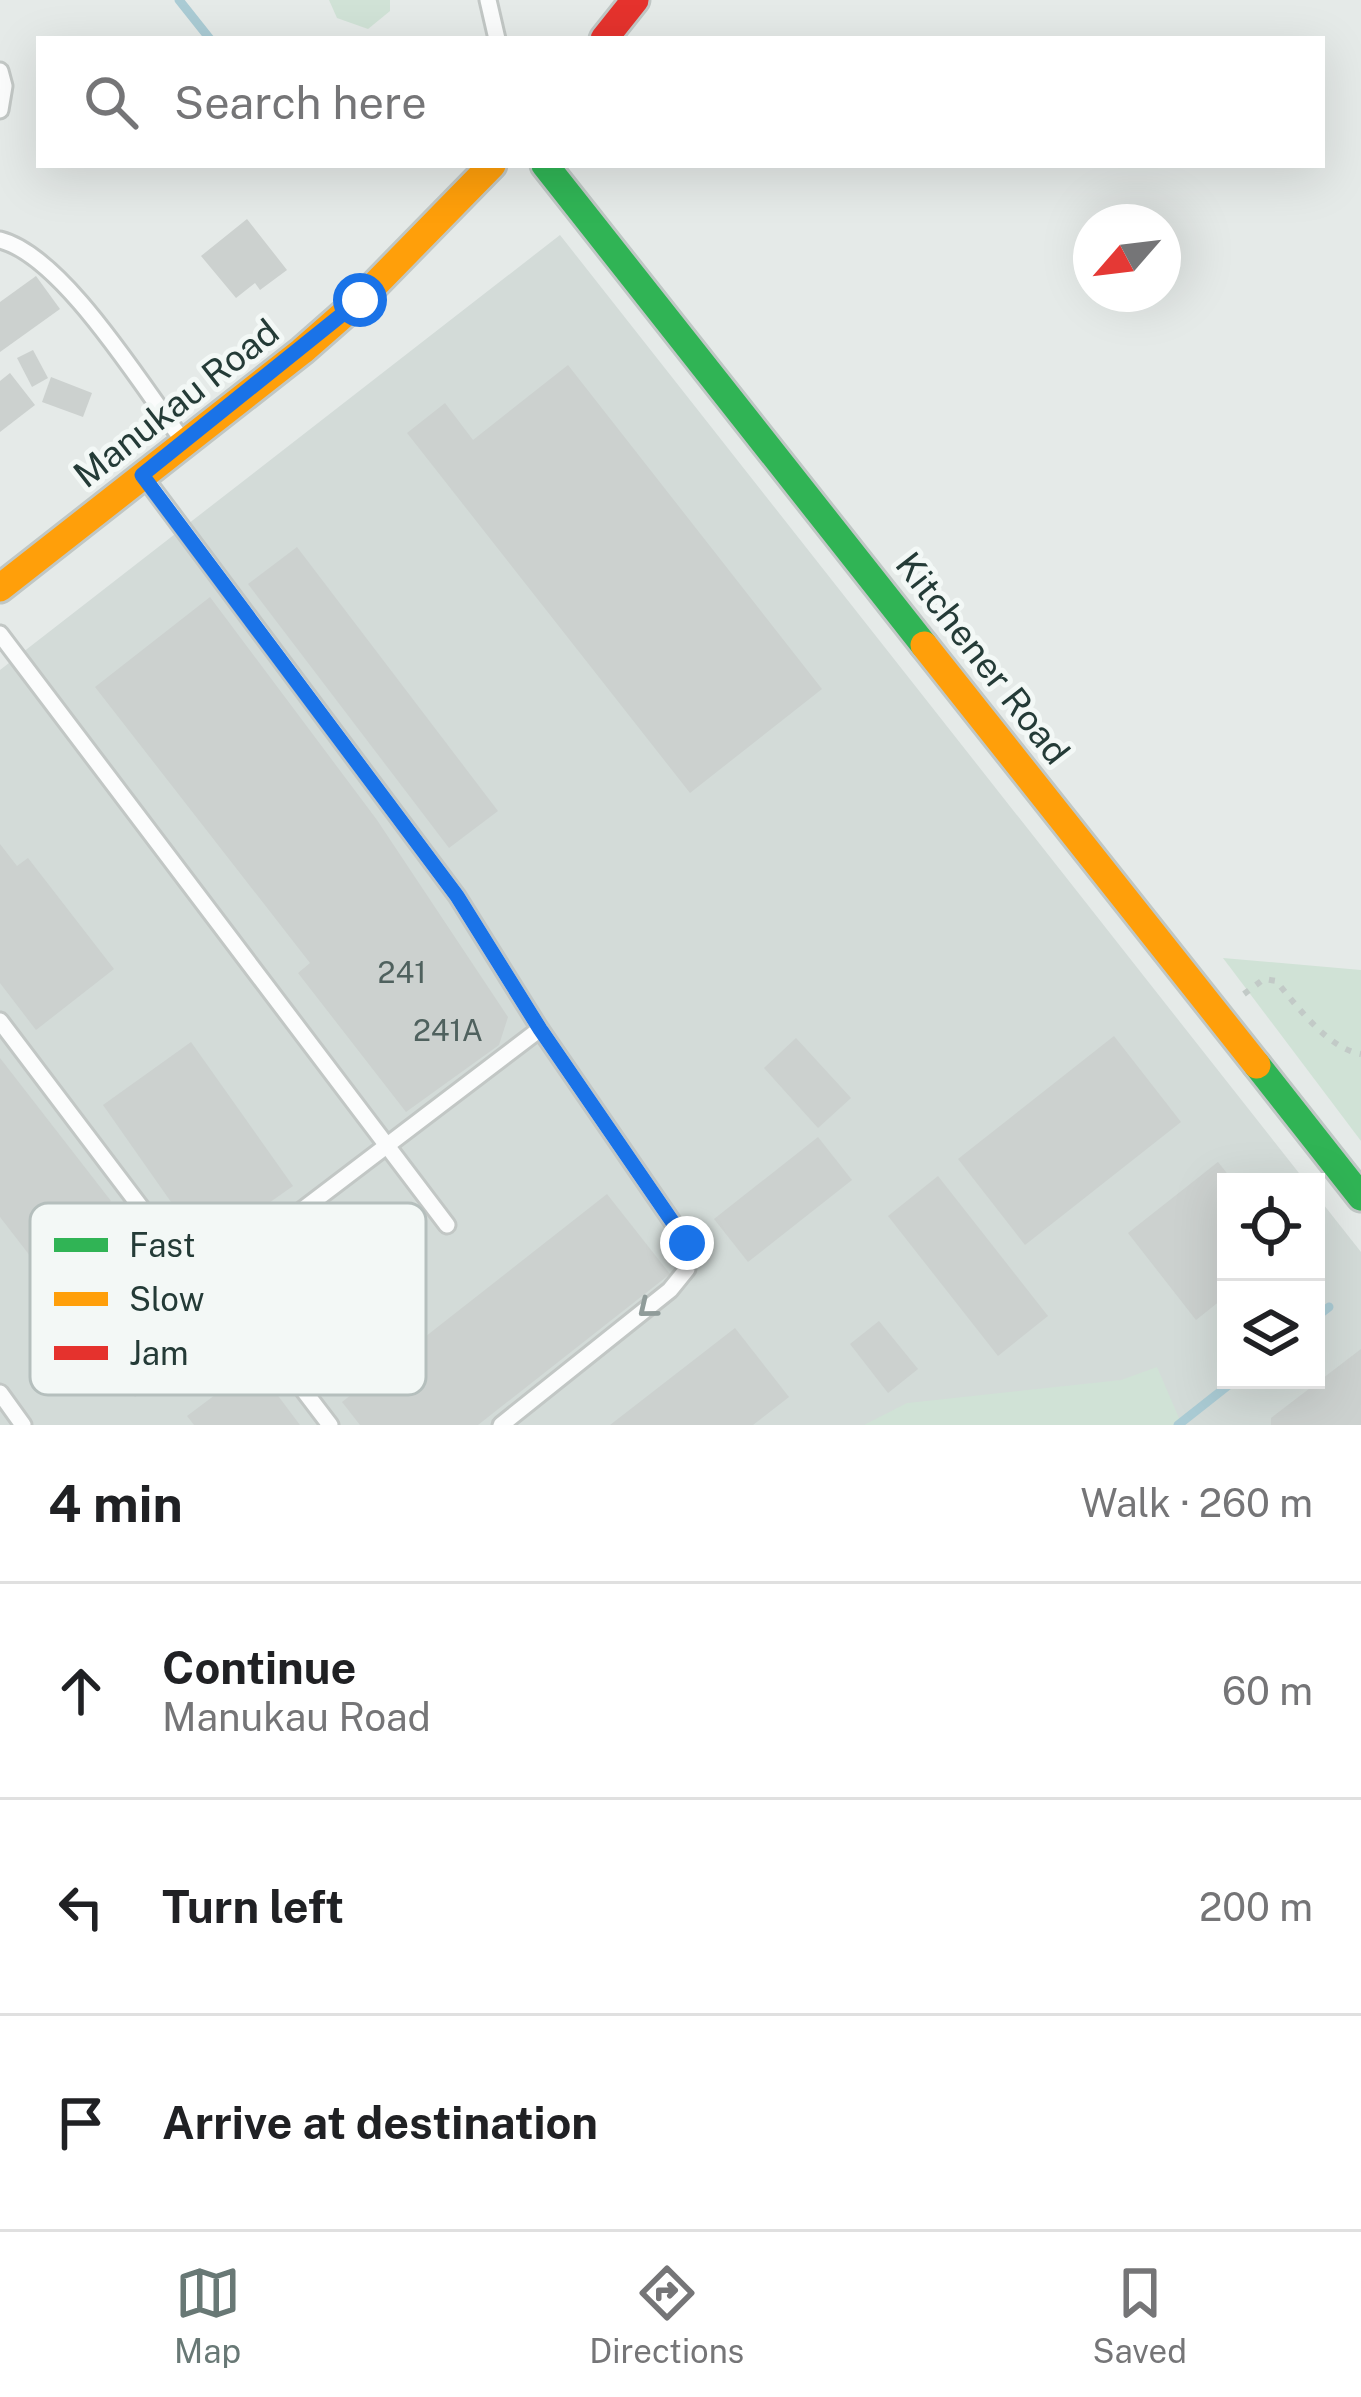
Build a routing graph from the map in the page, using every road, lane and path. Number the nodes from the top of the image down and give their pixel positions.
1 (488, 0) edge
2 (635, 0) edge
3 (496, 36) edge
4 (606, 36) edge
5 (0, 71) edge
6 (0, 110) edge
7 (489, 168) edge
8 (547, 168) edge
9 (0, 240) edge
10 (184, 442) junction
11 (142, 475) junction
12 (0, 587) edge
13 (0, 634) edge
14 (1218, 1015) junction
15 (0, 1021) edge
16 (540, 1029) junction
17 (1361, 1054) edge
18 (387, 1145) junction
19 (1361, 1198) edge
20 (138, 1203) edge
21 (310, 1203) edge
22 (447, 1225) dead end
23 (0, 1393) edge
24 (307, 1395) edge
25 (23, 1425) edge
26 (330, 1425) edge
27 (501, 1425) edge

1 - 3 lane
2 - 4 street
5 - 6 lane
7 - 10 street, Manukau Road
8 - 14 street, Kitchener Road
9 - 10 lane
10 - 11 street, Manukau Road
11 - 12 street, Manukau Road
11 - 16 lane
13 - 18 lane
14 - 17 path
14 - 19 street, Kitchener Road
15 - 20 lane
16 - 18 lane
16 -> 27 lane
18 - 21 lane
18 - 22 lane
23 - 25 lane
24 - 26 lane

